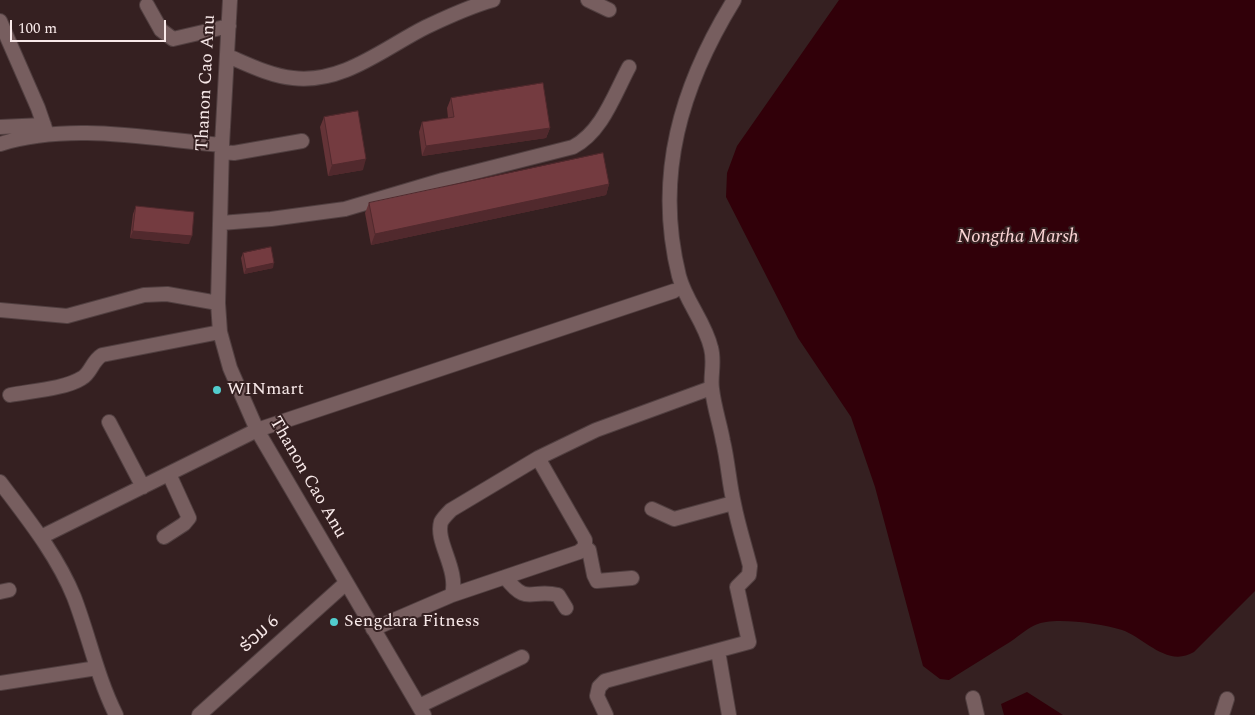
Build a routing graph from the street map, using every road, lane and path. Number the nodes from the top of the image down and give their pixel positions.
1 (230, 0) edge
2 (493, 0) edge
3 (588, 0) edge
4 (734, 0) edge
5 (147, 4) dead end
6 (609, 10) dead end
7 (0, 22) edge
8 (229, 26) junction
9 (228, 56) junction
10 (629, 67) dead end
11 (0, 127) edge
12 (46, 130) junction
13 (302, 141) dead end
14 (0, 144) edge
15 (222, 148) junction
16 (222, 223) junction
17 (674, 291) dead end
18 (218, 303) junction
19 (0, 310) edge
20 (220, 332) junction
21 (711, 388) junction
22 (10, 395) dead end
23 (109, 422) dead end
24 (257, 430) junction
25 (538, 458) junction
26 (169, 474) junction
27 (0, 482) edge
28 (143, 487) junction
29 (733, 503) junction
30 (652, 509) dead end
31 (41, 537) junction
32 (164, 537) dead end
33 (584, 548) junction
34 (505, 577) junction
35 (632, 578) dead end
36 (346, 583) junction
37 (452, 595) junction
38 (566, 608) dead end
39 (373, 629) junction
40 (718, 651) junction
41 (522, 657) dead end
42 (97, 668) junction
43 (0, 683) edge
44 (973, 698) dead end
45 (1227, 699) dead end
46 (421, 710) edge
47 (116, 715) edge
48 (198, 715) edge
49 (606, 715) edge
50 (730, 715) edge
51 (977, 715) edge
52 (1222, 715) edge

1 - 8 street, Thanon Cao Anu
2 - 9 street
3 - 6 street
4 - 21 street
5 - 8 street
7 - 12 street
8 - 9 street, Thanon Cao Anu
9 - 15 street, Thanon Cao Anu
10 - 16 street
11 - 12 street
12 - 14 street
12 - 15 street
13 - 15 street
15 - 16 street, Thanon Cao Anu
16 - 18 street, Thanon Cao Anu
17 - 24 street
18 - 19 street
18 - 20 street, Thanon Cao Anu
20 - 22 street
20 - 24 street, Thanon Cao Anu
21 - 25 street
21 - 29 street
23 - 28 street
24 - 26 street
24 - 36 street, Thanon Cao Anu
25 - 33 street
25 - 37 street
26 - 28 street
26 - 32 street
27 - 31 street
28 - 31 street
29 - 30 street
29 - 40 street
31 - 42 street
33 - 34 street
33 - 35 street
34 - 37 street
34 - 38 street
36 - 39 street, Thanon Cao Anu
36 - 48 street, ຮ່ວມ 6
37 - 39 street
39 - 46 street, Thanon Cao Anu
40 - 49 street
40 - 50 street
41 - 46 street
42 - 43 street
42 - 47 street
44 - 51 street
45 - 52 street

